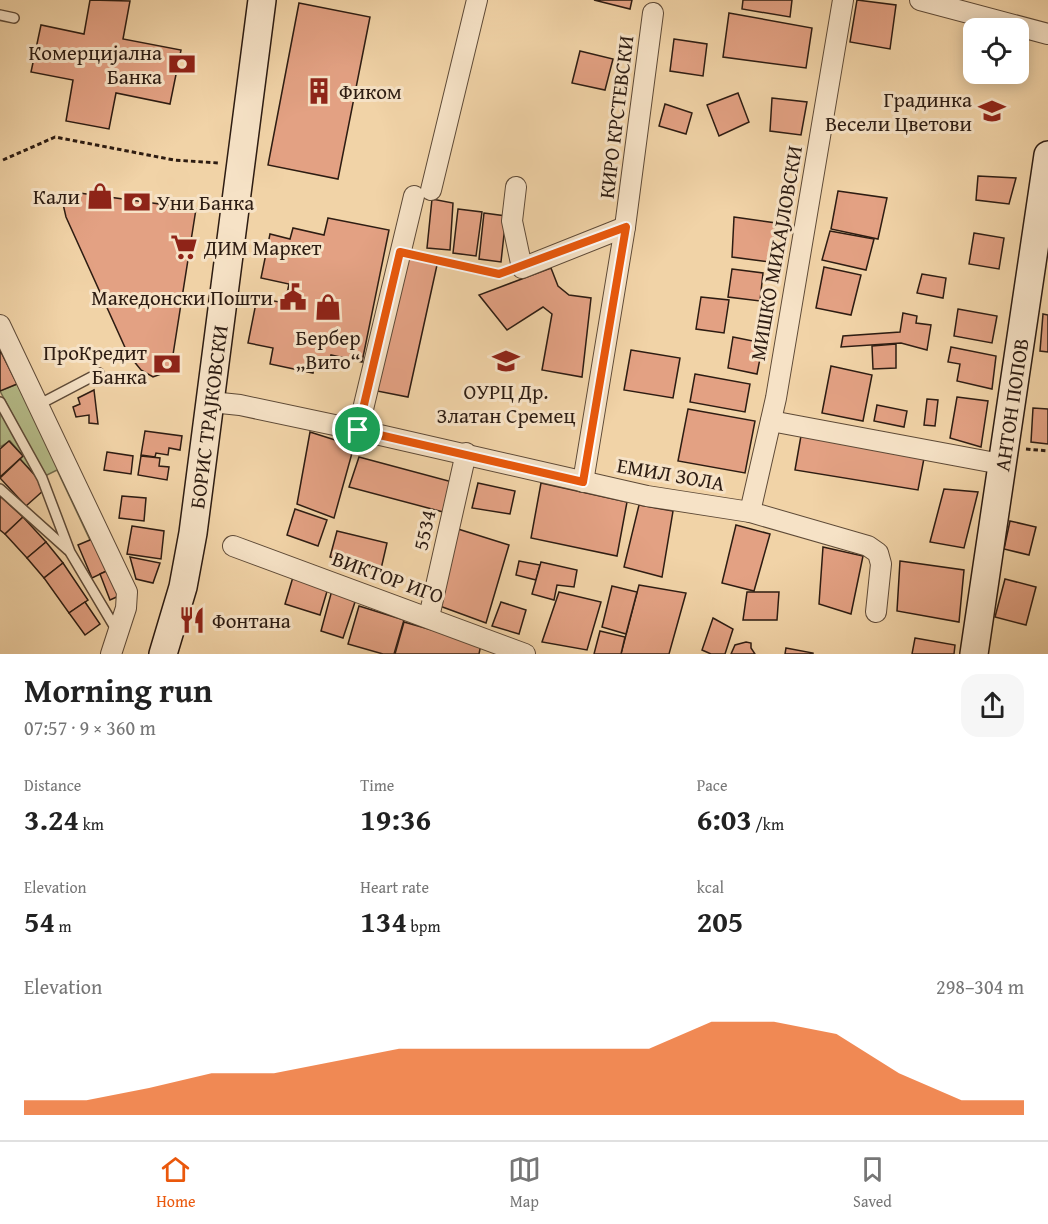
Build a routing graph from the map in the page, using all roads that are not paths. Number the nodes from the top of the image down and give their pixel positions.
1 (262, 0) edge
2 (477, 0) edge
3 (843, 0) edge
4 (920, 0) edge
5 (970, 6) edge
6 (654, 13) dead end
7 (0, 15) edge
8 (14, 18) dead end
9 (1048, 33) edge
10 (1048, 155) edge
11 (516, 187) dead end
12 (626, 227) junction
13 (0, 325) edge
14 (99, 373) dead end
15 (0, 402) edge
16 (211, 402) junction
17 (38, 405) junction
18 (771, 421) junction
19 (358, 430) junction
20 (466, 453) junction
21 (1001, 464) junction
22 (583, 482) junction
23 (0, 489) edge
24 (750, 512) junction
25 (233, 546) dead end
26 (70, 552) junction
27 (876, 612) dead end
28 (429, 617) junction
29 (173, 621) junction
30 (118, 633) junction
31 (492, 649) edge
32 (111, 654) edge
33 (163, 654) edge
34 (174, 654) edge
35 (525, 654) edge
36 (975, 654) edge

1 - 16 street, БОРИС ТРАЈКОВСКИ
2 - 19 street
3 - 18 street, МИШКО МИХАЈЛОВСКИ
4 - 5 street
5 - 9 street
6 - 12 street, КИРО КРСТЕВСКИ
7 - 8 lane
10 - 21 street, АНТОН ПОПОВ
11 - 12 street, КИРО КРСТЕВСКИ
12 - 22 street, КИРО КРСТЕВСКИ
13 - 17 street
14 - 17 lane
15 - 26 lane
16 - 19 street, ЕМИЛ ЗОЛА
16 - 29 street, БОРИС ТРАЈКОВСКИ
17 - 30 street
18 - 21 street
18 - 24 street, МИШКО МИХАЈЛОВСКИ
19 - 20 street, ЕМИЛ ЗОЛА
20 - 22 street, ЕМИЛ ЗОЛА
20 - 28 street, 5534
21 - 36 street, АНТОН ПОПОВ
22 - 24 street, ЕМИЛ ЗОЛА
23 - 26 lane
24 - 27 street, ЕМИЛ ЗОЛА
25 - 28 street, ВИКТОР ИГО
26 - 30 lane
28 - 31 street, ВИКТОР ИГО
29 - 33 street, БОРИС ТРАЈКОВСКИ
29 - 34 street
30 - 32 street
31 - 35 street, ВИКТОР ИГО

